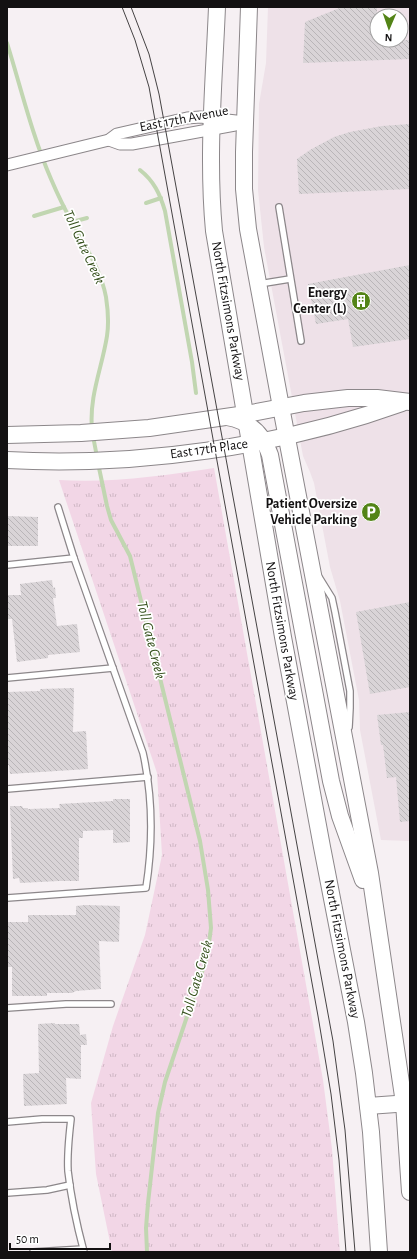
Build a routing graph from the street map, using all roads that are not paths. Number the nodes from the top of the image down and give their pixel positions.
1 (217, 7) edge
2 (249, 7) edge
3 (245, 122) junction
4 (212, 124) junction
5 (7, 165) edge
6 (279, 207) dead end
7 (290, 279) junction
8 (258, 284) junction
9 (301, 342) dead end
10 (408, 402) edge
11 (281, 407) junction
12 (247, 419) junction
13 (7, 435) edge
14 (286, 436) junction
15 (257, 441) junction
16 (7, 460) edge
17 (58, 507) dead end
18 (74, 558) junction
19 (7, 564) edge
20 (113, 668) junction
21 (7, 678) edge
22 (148, 777) junction
23 (7, 789) edge
24 (7, 898) edge
25 (378, 921) junction
26 (110, 1004) dead end
27 (7, 1008) edge
28 (407, 1103) edge
29 (368, 1106) junction
30 (7, 1122) edge
31 (70, 1185) junction
32 (410, 1192) edge
33 (7, 1193) edge
34 (84, 1251) edge
35 (33, 1252) edge
36 (379, 1252) edge

1 - 4 main road, North Fitzsimons Parkway
2 - 3 main road
3 - 4 street, East 17th Avenue
3 - 8 main road
4 - 5 street, East 17th Avenue
4 - 12 main road, North Fitzsimons Parkway
6 - 7 lane
7 - 8 lane
7 - 9 lane
8 - 11 main road
10 - 11 main road, East 17th Place
10 - 14 main road, East 17th Place
11 - 12 main road, East 17th Place
11 - 14 main road
12 - 13 main road, East 17th Place
12 - 15 main road, North Fitzsimons Parkway
14 - 15 main road, East 17th Place
14 - 25 main road
15 - 16 main road, East 17th Place
15 - 25 main road
15 - 29 main road, North Fitzsimons Parkway
17 - 18 lane
18 - 19 lane
18 - 20 lane
20 - 21 lane
20 - 22 lane
22 - 23 lane
22 - 24 lane
25 - 28 main road
26 - 27 lane
28 - 29 main road
28 - 32 main road
29 - 36 main road, North Fitzsimons Parkway
30 - 31 lane
31 - 33 lane
31 - 34 lane
34 - 35 lane

